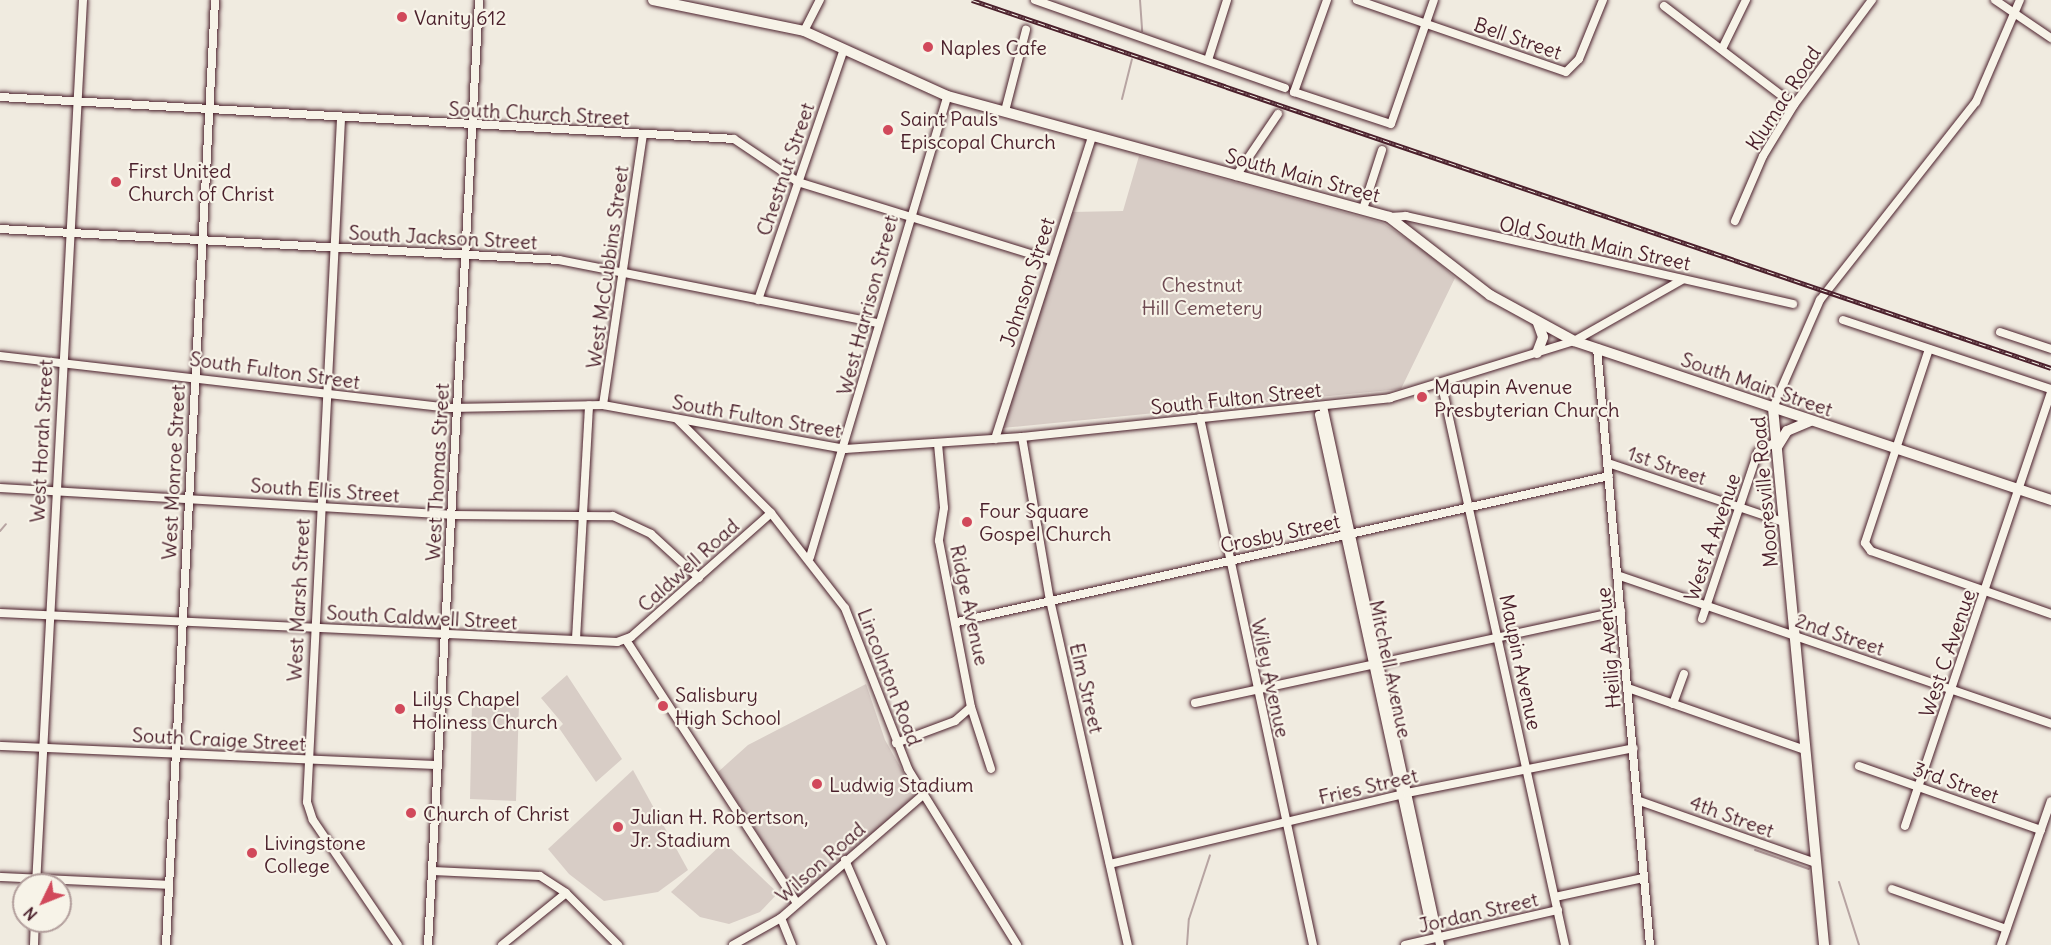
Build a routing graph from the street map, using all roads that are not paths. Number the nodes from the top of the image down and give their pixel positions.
1 (83, 0) edge
2 (215, 0) edge
3 (479, 0) edge
4 (653, 0) edge
5 (820, 0) edge
6 (1035, 0) edge
7 (1227, 0) edge
8 (1327, 0) edge
9 (1357, 0) edge
10 (1434, 0) edge
11 (1603, 0) edge
12 (1746, 0) edge
13 (1872, 0) edge
14 (1995, 0) edge
15 (2020, 0) edge
16 (1664, 6) dead end
17 (2014, 14) junction
18 (1426, 24) junction
19 (1026, 30) dead end
20 (804, 32) junction
21 (2051, 38) edge
22 (844, 49) junction
23 (1722, 49) junction
24 (1208, 60) junction
25 (1285, 88) dead end
26 (947, 96) junction
27 (0, 97) edge
28 (80, 102) junction
29 (1794, 105) junction
30 (208, 111) junction
31 (1005, 111) junction
32 (1278, 114) dead end
33 (341, 119) junction
34 (471, 126) junction
35 (643, 135) junction
36 (1092, 136) junction
37 (1382, 150) dead end
38 (1236, 176) junction
39 (798, 182) junction
40 (1363, 208) junction
41 (909, 215) junction
42 (1389, 217) junction
43 (1735, 221) dead end
44 (0, 229) edge
45 (72, 234) junction
46 (203, 242) junction
47 (334, 249) junction
48 (465, 253) junction
49 (1050, 260) junction
50 (621, 272) junction
51 (1682, 280) junction
52 (758, 300) junction
53 (1793, 304) dead end
54 (1843, 321) dead end
55 (878, 323) junction
56 (1538, 323) junction
57 (2000, 332) dead end
58 (1574, 341) junction
59 (1597, 348) junction
60 (1929, 349) junction
61 (2051, 350) edge
62 (1537, 353) junction
63 (0, 356) edge
64 (62, 359) junction
65 (195, 374) junction
66 (1442, 386) junction
67 (2051, 391) edge
68 (324, 396) junction
69 (589, 405) junction
70 (603, 405) junction
71 (1320, 406) junction
72 (456, 408) junction
73 (1773, 408) junction
74 (1200, 418) junction
75 (676, 419) junction
76 (1810, 421) junction
77 (1022, 437) junction
78 (995, 439) junction
79 (938, 444) junction
80 (1776, 445) junction
81 (845, 449) junction
82 (1896, 450) junction
83 (1608, 463) junction
84 (1609, 476) junction
85 (0, 488) edge
86 (2019, 490) junction
87 (55, 491) junction
88 (189, 498) junction
89 (2051, 501) edge
90 (319, 506) junction
91 (1738, 507) junction
92 (1470, 508) junction
93 (771, 513) junction
94 (451, 515) junction
95 (583, 515) junction
96 (1783, 522) junction
97 (1348, 535) junction
98 (810, 557) junction
99 (1228, 561) junction
100 (1617, 575) junction
101 (699, 578) junction
102 (1985, 591) junction
103 (1050, 600) junction
104 (1706, 606) junction
105 (1621, 611) junction
106 (0, 613) edge
107 (2051, 614) edge
108 (48, 615) junction
109 (1702, 619) dead end
110 (182, 622) junction
111 (957, 622) junction
112 (313, 628) junction
113 (446, 636) junction
114 (1795, 636) junction
115 (1499, 637) junction
116 (576, 639) junction
117 (626, 640) junction
118 (1376, 663) junction
119 (1684, 674) dead end
120 (1628, 688) junction
121 (1952, 690) junction
122 (1258, 691) junction
123 (1195, 703) dead end
124 (1673, 704) junction
125 (971, 707) junction
126 (2051, 724) edge
127 (897, 743) junction
128 (0, 746) edge
129 (1634, 748) junction
130 (41, 749) junction
131 (1805, 750) junction
132 (174, 753) junction
133 (307, 760) junction
134 (437, 765) junction
135 (1859, 766) dead end
136 (1527, 768) junction
137 (992, 769) dead end
138 (1919, 787) junction
139 (1404, 794) junction
140 (923, 795) junction
141 (1637, 800) junction
142 (2051, 801) edge
143 (1285, 821) junction
144 (1905, 826) dead end
145 (2041, 830) junction
146 (845, 860) junction
147 (1816, 863) junction
148 (1110, 864) junction
149 (433, 871) junction
150 (37, 873) edge
151 (1643, 878) junction
152 (72, 883) edge
153 (168, 885) junction
154 (1892, 889) dead end
155 (566, 893) junction
156 (1555, 897) junction
157 (797, 903) junction
158 (1558, 910) junction
159 (781, 918) junction
160 (2006, 929) junction
161 (1439, 941) edge
162 (166, 945) edge
163 (398, 945) edge
164 (428, 945) edge
165 (502, 945) edge
166 (618, 945) edge
167 (733, 945) edge
168 (792, 945) edge
169 (882, 945) edge
170 (1017, 945) edge
171 (1128, 945) edge
172 (1313, 945) edge
173 (1404, 945) edge
174 (1565, 945) edge
175 (1650, 945) edge
176 (1824, 945) edge
177 (2001, 945) edge

1 - 28 street, West Horah Street
2 - 30 street, West Monroe Street
3 - 34 street, West Thomas Street
4 - 20 main road, South Main Street
5 - 20 street
6 - 24 street
7 - 24 street
8 - 18 street
9 - 18 street, Bell Street
10 - 18 street
11 - 18 street, Bell Street
12 - 23 street
13 - 29 street, Klumac Road
14 - 17 street
15 - 17 street, Mooresville Road
16 - 23 street
17 - 21 street
17 - 73 street, Mooresville Road
19 - 31 street
20 - 22 main road, South Main Street
22 - 26 main road, South Main Street
22 - 39 street, Chestnut Street
23 - 29 street
24 - 25 street
26 - 31 main road, South Main Street
26 - 41 street, West Harrison Street
27 - 28 street, South Church Street
28 - 30 street, South Church Street
28 - 45 street, West Horah Street
29 - 43 street, Klumac Road
30 - 33 street, South Church Street
30 - 46 street, West Monroe Street
31 - 36 main road, South Main Street
32 - 38 street
33 - 34 street, South Church Street
33 - 47 street, West Marsh Street
34 - 35 street, South Church Street
34 - 48 street, West Thomas Street
35 - 39 street, South Church Street
35 - 50 street, West McCubbins Street
36 - 38 main road, South Main Street
36 - 49 street, Johnson Street
37 - 40 street
38 - 40 main road, South Main Street
39 - 41 street, South Church Street
39 - 52 street, Chestnut Street
40 - 42 main road, South Main Street
41 - 49 street, South Church Street
41 - 55 street, West Harrison Street
42 - 51 street, Old South Main Street
42 - 56 main road, South Main Street
44 - 45 street, South Jackson Street
45 - 46 street, South Jackson Street
45 - 64 street, West Horah Street
46 - 47 street, South Jackson Street
46 - 65 street, West Monroe Street
47 - 48 street, South Jackson Street
47 - 68 street, West Marsh Street
48 - 50 street, South Jackson Street
48 - 72 street, West Thomas Street
49 - 78 street, Johnson Street
50 - 52 street, South Jackson Street
50 - 70 street, West McCubbins Street
51 - 53 street, Old South Main Street
51 - 58 street
52 - 55 street, South Jackson Street
54 - 60 street
55 - 81 street, West Harrison Street
56 - 58 main road, South Main Street
56 - 62 main road
57 - 61 street
58 - 59 main road, South Main Street
58 - 62 street, South Fulton Street
59 - 73 main road, South Main Street
59 - 83 street, Heilig Avenue
60 - 67 street
60 - 82 street
62 - 66 street, South Fulton Street
63 - 64 street, South Fulton Street
64 - 65 street, South Fulton Street
64 - 87 street, West Horah Street
65 - 68 street, South Fulton Street
65 - 88 street, West Monroe Street
66 - 71 street, South Fulton Street
66 - 92 street, Maupin Avenue
67 - 86 street, West C Avenue
68 - 72 street, South Fulton Street
68 - 90 street, West Marsh Street
69 - 70 street, South Fulton Street
69 - 72 street, South Fulton Street
69 - 95 street
70 - 75 street, South Fulton Street
71 - 74 street, South Fulton Street
71 - 97 street, Mitchell Avenue
72 - 94 street, West Thomas Street
73 - 76 main road, South Main Street
73 - 80 main road, Mooresville Road
74 - 77 street, South Fulton Street
74 - 99 street, Wiley Avenue
75 - 81 street, South Fulton Street
75 - 93 street, Lincolnton Road
76 - 80 main road
76 - 82 main road, South Main Street
77 - 78 street, South Fulton Street
77 - 103 street, Elm Street
78 - 79 street, South Fulton Street
79 - 81 street, South Fulton Street
79 - 111 street, Ridge Avenue
80 - 91 street, West A Avenue
80 - 96 main road, Mooresville Road
81 - 98 street, West Harrison Street
82 - 86 main road, South Main Street
82 - 102 street
83 - 84 street, Heilig Avenue
83 - 91 street, 1st Street
84 - 92 street, Crosby Street
84 - 100 street, Heilig Avenue
85 - 87 street, South Ellis Street
86 - 89 main road, South Main Street
86 - 102 street, West C Avenue
87 - 88 street, South Ellis Street
87 - 108 street, West Horah Street
88 - 90 street, South Ellis Street
88 - 110 street, West Monroe Street
90 - 94 street, South Ellis Street
90 - 112 street, West Marsh Street
91 - 96 street, 1st Street
91 - 104 street, West A Avenue
92 - 97 street, Crosby Street
92 - 115 street, Maupin Avenue
93 - 98 street, Lincolnton Road
93 - 101 street, Caldwell Road
94 - 95 street, South Ellis Street
94 - 113 street, West Thomas Street
95 - 101 street, South Ellis Street
95 - 116 street
96 - 114 main road, Mooresville Road
97 - 99 street, Crosby Street
97 - 118 street, Mitchell Avenue
98 - 127 street, Lincolnton Road
99 - 103 street, Crosby Street
99 - 122 street, Wiley Avenue
100 - 104 street, 2nd Street
100 - 105 street, Heilig Avenue
101 - 117 street, Caldwell Road
102 - 107 street
102 - 121 street, West C Avenue
103 - 111 street, Crosby Street
103 - 148 street, Elm Street
104 - 109 street, West A Avenue
104 - 114 street, 2nd Street
105 - 115 street
105 - 120 street, Heilig Avenue
106 - 108 street, South Caldwell Street
108 - 110 street, South Caldwell Street
108 - 130 street, West Horah Street
110 - 112 street, South Caldwell Street
110 - 132 street, West Monroe Street
111 - 125 street, Ridge Avenue
112 - 113 street, South Caldwell Street
112 - 133 street, West Marsh Street
113 - 116 street, South Caldwell Street
113 - 134 street, West Thomas Street
114 - 121 street, 2nd Street
114 - 131 main road, Mooresville Road
115 - 118 street
115 - 136 street, Maupin Avenue
116 - 117 street, South Caldwell Street
117 - 157 street
118 - 122 street
118 - 139 street, Mitchell Avenue
119 - 124 street
120 - 124 street
120 - 129 street, Heilig Avenue
121 - 126 street, 2nd Street
121 - 138 street, West C Avenue
122 - 123 street
122 - 143 street, Wiley Avenue
124 - 131 street
125 - 127 street
125 - 137 street, Ridge Avenue
127 - 140 street, Lincolnton Road
128 - 130 street, South Craige Street
129 - 136 street, Fries Street
129 - 141 street, Heilig Avenue
130 - 132 street, South Craige Street
130 - 150 street, West Horah Street
131 - 147 main road, Mooresville Road
132 - 133 street, South Craige Street
132 - 153 street, West Monroe Street
133 - 134 street, South Craige Street
133 - 163 street, West Marsh Street
134 - 149 street, West Thomas Street
135 - 138 street, 3rd Street
136 - 139 street, Fries Street
136 - 156 street, Maupin Avenue
138 - 144 street, West C Avenue
138 - 145 street, 3rd Street
139 - 143 street, Fries Street
139 - 161 street, Mitchell Avenue
140 - 146 street, Wilson Road
140 - 170 street, Lincolnton Road
141 - 147 street, 4th Street
141 - 151 street, Heilig Avenue
142 - 145 street
143 - 148 street, Fries Street
143 - 172 street, Wiley Avenue
145 - 160 street
146 - 157 street, Wilson Road
146 - 169 street
147 - 176 main road, Mooresville Road
148 - 171 street, Elm Street
149 - 155 street
149 - 164 street, West Thomas Street
151 - 156 street, Jordan Street
151 - 175 street, Heilig Avenue
152 - 153 street
153 - 162 street, West Monroe Street
154 - 160 street
155 - 165 street
155 - 166 street
156 - 158 street, Maupin Avenue
157 - 159 street, Wilson Road
158 - 161 street, Jordan Street
158 - 174 street, Maupin Avenue
159 - 167 street, Wilson Road
159 - 168 street
160 - 177 street
161 - 173 street, Jordan Street

